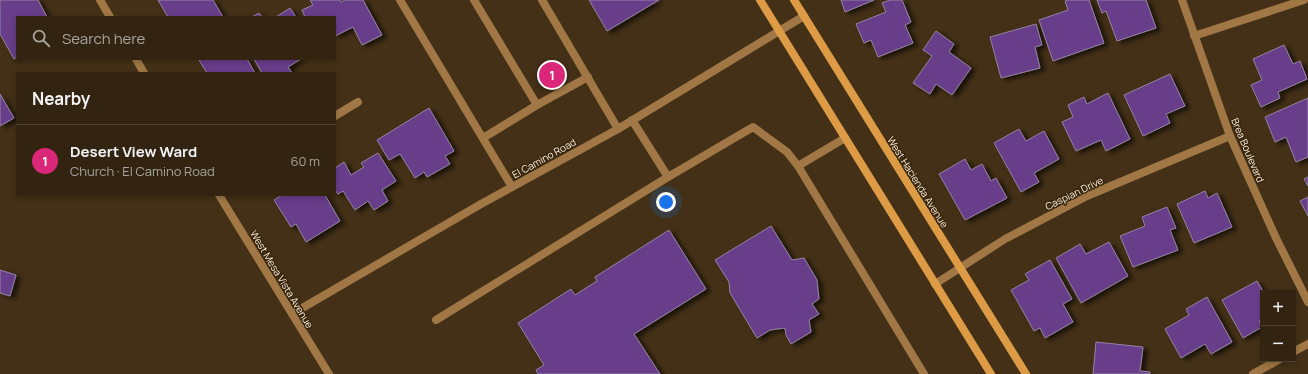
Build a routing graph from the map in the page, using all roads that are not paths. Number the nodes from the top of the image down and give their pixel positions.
1 (100, 0) edge
2 (400, 0) edge
3 (474, 0) edge
4 (542, 0) edge
5 (760, 0) edge
6 (794, 0) edge
7 (1182, 0) edge
8 (1304, 0) edge
9 (109, 16) edge
10 (804, 16) junction
11 (779, 31) junction
12 (1194, 36) junction
13 (137, 60) edge
14 (143, 72) edge
15 (588, 77) junction
16 (358, 102) dead end
17 (537, 105) junction
18 (336, 115) edge
19 (632, 120) junction
20 (618, 129) junction
21 (1230, 136) junction
22 (483, 138) junction
23 (845, 138) junction
24 (798, 166) junction
25 (668, 177) junction
26 (512, 187) junction
27 (220, 196) edge
28 (960, 268) junction
29 (935, 284) junction
30 (1308, 302) edge
31 (292, 314) junction
32 (436, 320) dead end
33 (1308, 344) edge
34 (1296, 350) edge
35 (1275, 362) edge
36 (329, 374) edge
37 (924, 374) edge
38 (991, 374) edge
39 (1026, 374) edge
40 (1253, 374) edge

1 - 9 street
2 - 22 street
3 - 17 street
4 - 15 street
5 - 11 main road
6 - 10 main road, West Hacienda Avenue
7 - 12 street, Brea Boulevard
8 - 12 street
10 - 11 street, El Camino Road
10 - 28 main road, West Hacienda Avenue
11 - 19 street, El Camino Road
11 - 23 main road
12 - 21 street, Brea Boulevard
13 - 14 street
15 - 17 street
15 - 20 street
16 - 18 street
17 - 22 street
19 - 20 street, El Camino Road
19 - 25 street
20 - 26 street, El Camino Road
21 - 28 street, Caspian Drive
21 - 30 street, Brea Boulevard
22 - 26 street
23 - 24 street
23 - 29 main road
24 - 25 street
24 - 37 street
25 - 32 street
26 - 31 street, El Camino Road
27 - 31 street, West Mesa Vista Avenue
28 - 29 street, Caspian Drive
28 - 39 main road, West Hacienda Avenue
29 - 38 main road
31 - 36 street, West Mesa Vista Avenue
33 - 34 street
35 - 40 street

